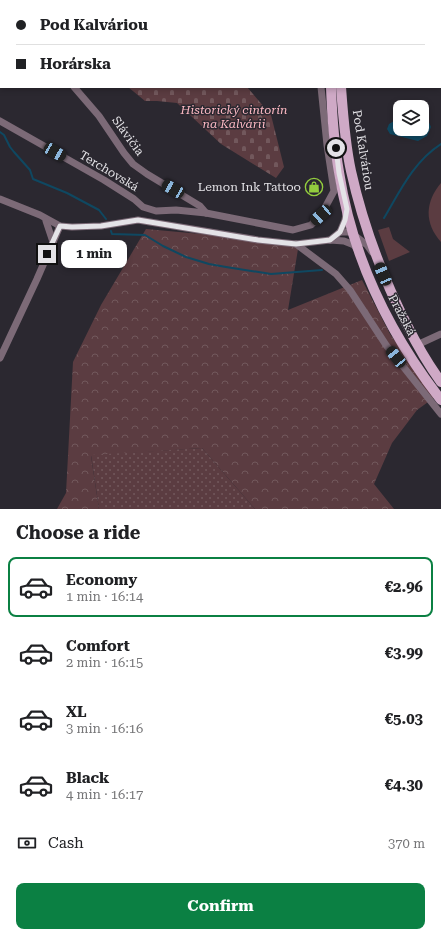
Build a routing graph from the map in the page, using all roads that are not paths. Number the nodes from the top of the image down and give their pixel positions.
1 (75, 88) edge
2 (321, 88) edge
3 (330, 88) edge
4 (341, 88) edge
5 (0, 121) edge
6 (0, 199) edge
7 (143, 207) junction
8 (347, 209) junction
9 (206, 213) junction
10 (363, 217) junction
11 (138, 220) junction
12 (46, 221) dead end
13 (60, 226) junction
14 (293, 230) junction
15 (340, 232) junction
16 (354, 235) junction
17 (326, 240) junction
18 (344, 241) junction
19 (53, 242) junction
20 (296, 244) junction
21 (359, 252) junction
22 (313, 256) junction
23 (377, 260) junction
24 (441, 334) edge
25 (417, 345) junction
26 (0, 358) edge
27 (441, 382) edge
28 (441, 400) edge
29 (441, 414) edge

1 - 9 street, Slávičia
2 - 14 street
3 - 8 main road, Pod Kalváriou
4 - 10 main road, Pod Kalváriou
5 - 7 street, Terchovská
6 - 13 street
7 - 9 street, Terchovská
7 - 11 street, Terchovská
8 - 15 street
8 - 16 main road, Pod Kalváriou
9 - 14 street, Slávičia
10 - 16 street
10 - 23 main road, Pražská
11 - 13 street
11 - 20 street
12 - 19 street
13 - 19 street
14 - 20 street
15 - 16 street
15 - 17 street
16 - 18 street
16 - 21 main road, Pražská
16 - 23 street
17 - 18 street
17 - 20 street
17 - 22 street
18 - 21 street
19 - 26 street
20 - 22 street
21 - 28 main road, Pražská
22 - 29 street
23 - 25 main road, Pražská
24 - 25 street
25 - 27 main road, Pražská

